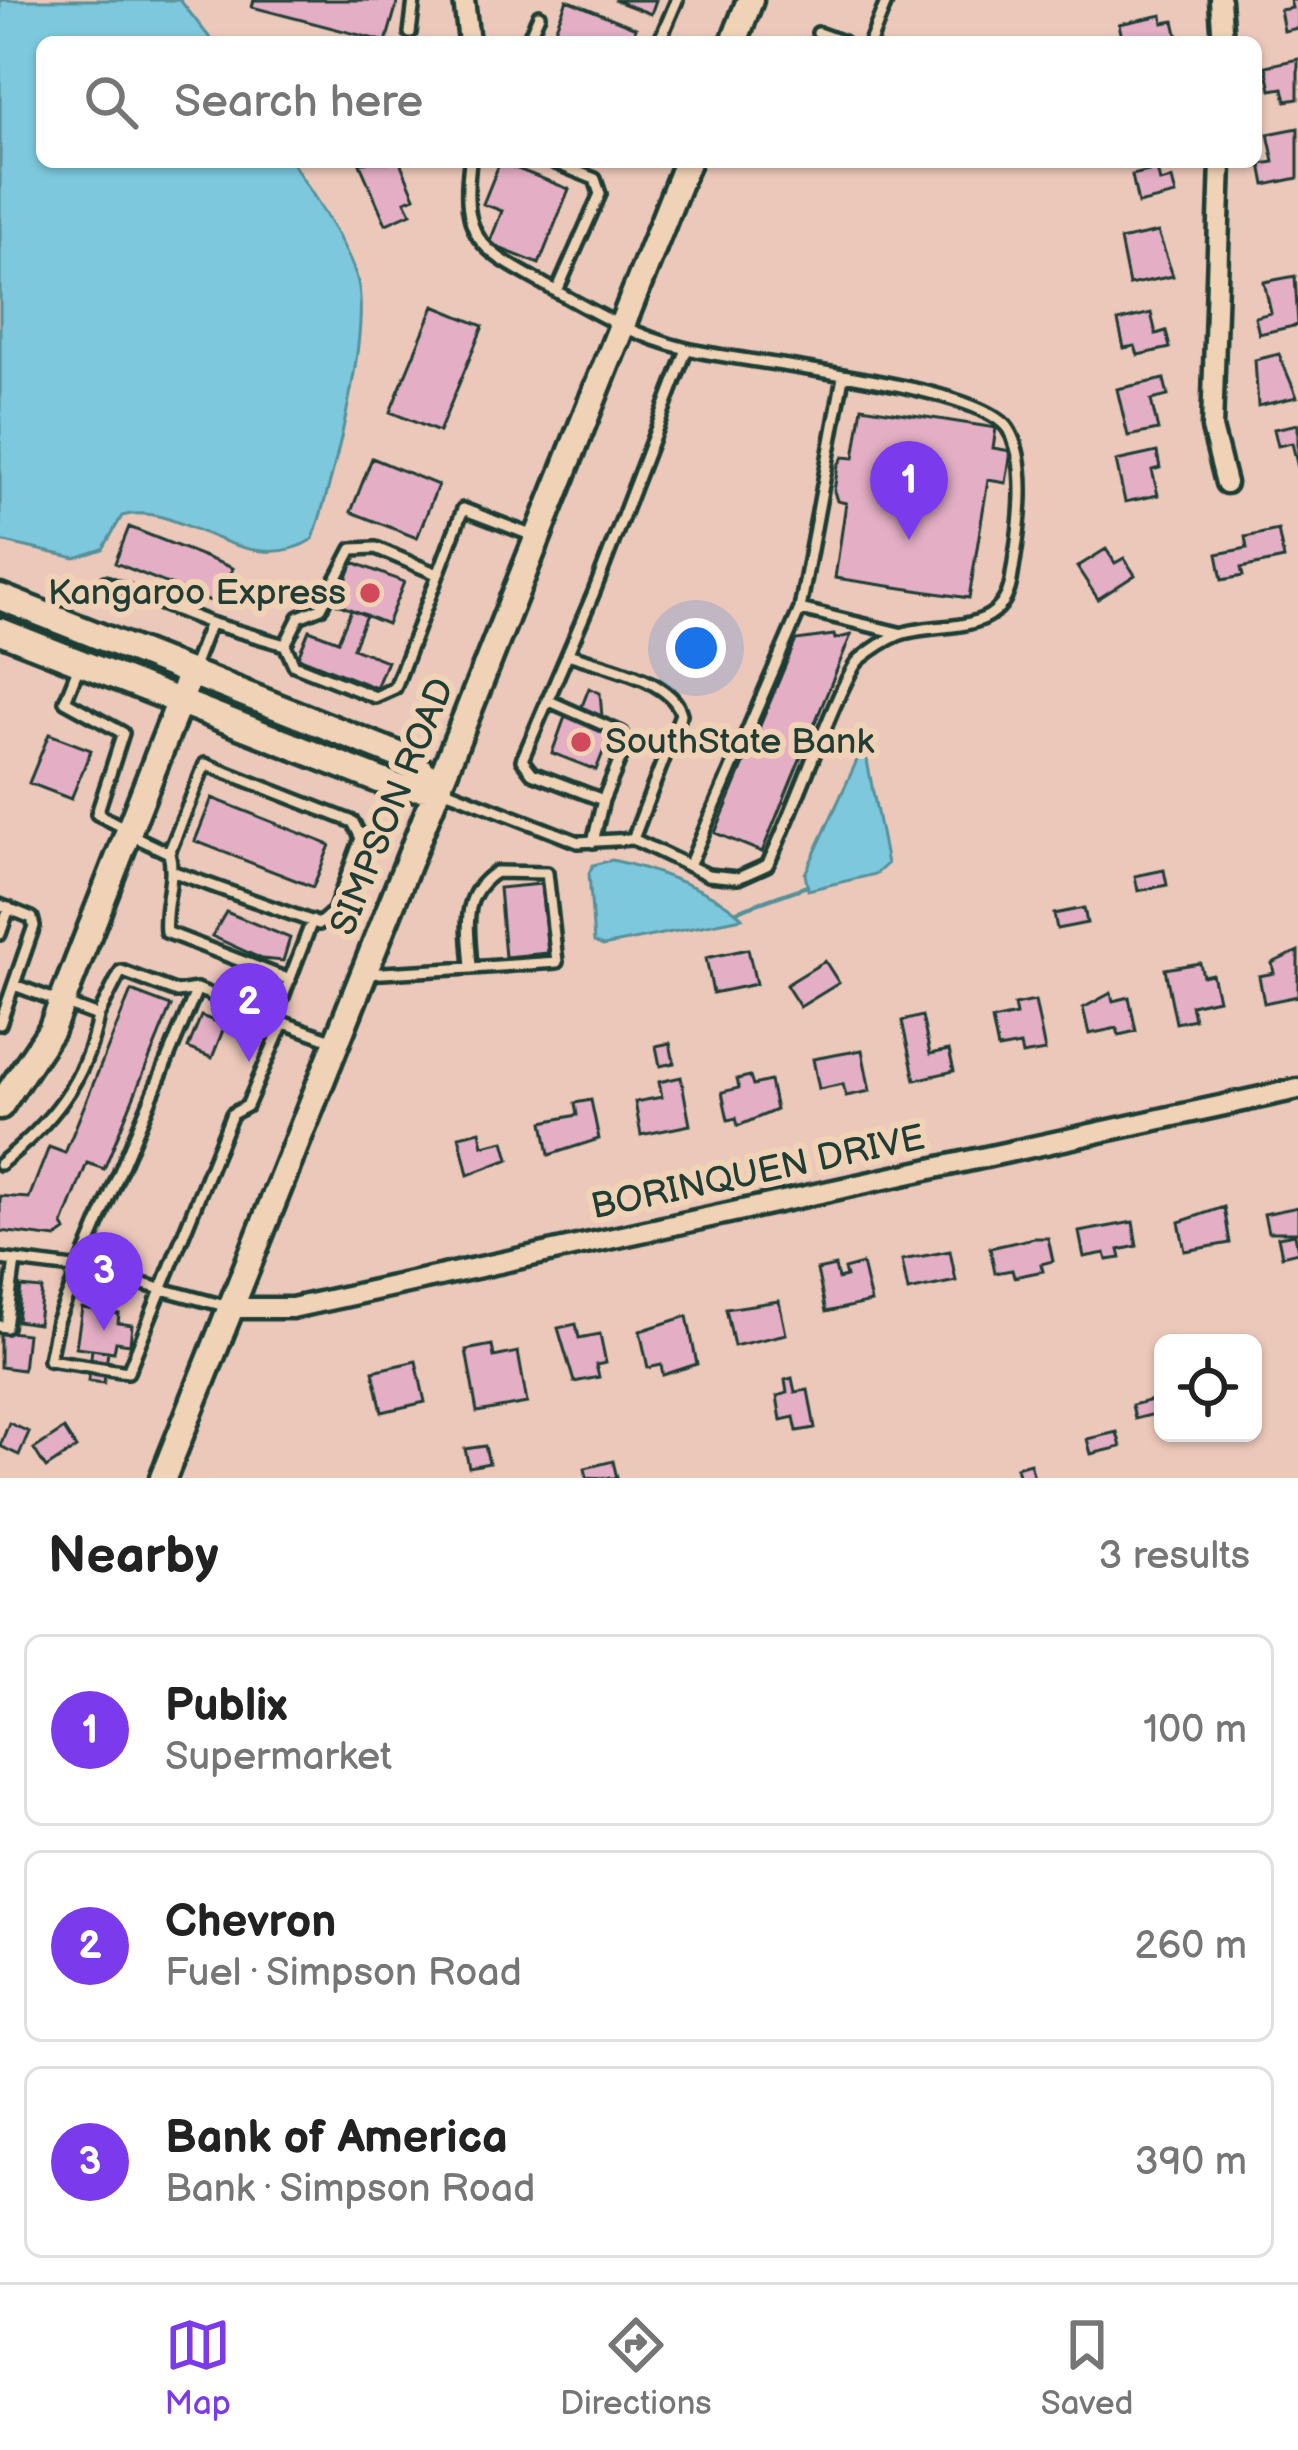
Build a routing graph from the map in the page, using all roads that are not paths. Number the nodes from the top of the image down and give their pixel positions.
1 (414, 0) edge
2 (464, 0) edge
3 (677, 0) edge
4 (750, 0) edge
5 (887, 0) edge
6 (1220, 0) edge
7 (539, 15) dead end
8 (410, 33) dead end
9 (818, 33) dead end
10 (468, 36) edge
11 (530, 36) edge
12 (662, 36) edge
13 (736, 36) edge
14 (826, 36) edge
15 (872, 36) edge
16 (1223, 36) edge
17 (470, 168) edge
18 (568, 168) edge
19 (682, 168) edge
20 (1221, 168) edge
21 (556, 291) junction
22 (620, 329) junction
23 (687, 349) junction
24 (843, 377) junction
25 (1226, 483) dead end
26 (538, 538) junction
27 (437, 574) junction
28 (104, 582) dead end
29 (0, 597) edge
30 (800, 609) junction
31 (210, 623) junction
32 (0, 632) edge
33 (900, 634) junction
34 (285, 645) junction
35 (568, 654) junction
36 (80, 664) junction
37 (191, 673) junction
38 (548, 700) junction
39 (179, 704) junction
40 (440, 788) junction
41 (603, 800) junction
42 (130, 832) junction
43 (633, 839) junction
44 (593, 842) junction
45 (170, 853) junction
46 (689, 866) junction
47 (174, 872) junction
48 (5, 907) edge
49 (312, 921) junction
50 (0, 934) edge
51 (471, 968) junction
52 (365, 974) junction
53 (290, 980) junction
54 (16, 986) junction
55 (197, 989) junction
56 (62, 1003) junction
57 (98, 1016) junction
58 (1, 1018) edge
59 (279, 1021) junction
60 (337, 1042) junction
61 (1298, 1089) edge
62 (0, 1106) edge
63 (1, 1160) edge
64 (0, 1259) edge
65 (15, 1261) junction
66 (81, 1269) junction
67 (165, 1290) junction
68 (230, 1308) junction
69 (3, 1326) edge
70 (163, 1478) edge

1 - 8 lane
2 - 10 street
3 - 12 lane
4 - 13 main road
5 - 15 lane
6 - 16 street
7 - 11 lane
9 - 14 lane
17 - 21 lane
18 - 21 lane
19 - 22 main road, SIMPSON ROAD
20 - 25 street
21 - 22 lane
22 - 23 lane
22 - 26 main road, SIMPSON ROAD
23 - 24 lane
23 - 35 lane
24 - 30 lane
24 - 33 lane
26 - 27 lane
26 - 40 main road, SIMPSON ROAD
27 - 34 lane
27 - 34 lane
28 - 31 lane
29 - 37 main road
30 - 33 lane
30 - 46 lane
31 - 34 lane
31 - 37 lane
32 - 36 main road
33 - 46 lane
35 - 38 lane
35 - 43 lane
36 - 39 main road
36 - 42 lane
37 - 39 main road
37 - 40 main road
38 - 41 lane
38 - 41 lane
39 - 40 main road
39 - 42 main road
40 - 44 lane
40 - 52 main road, SIMPSON ROAD
41 - 44 lane
42 - 45 lane
42 - 56 main road
43 - 44 lane
43 - 46 lane
45 - 47 lane
45 - 49 lane
47 - 49 lane
47 - 53 lane
48 - 50 lane
48 - 54 lane
49 - 53 lane
51 - 51 lane
51 - 52 lane
52 - 60 main road, SIMPSON ROAD
53 - 59 lane
54 - 56 lane
54 - 58 lane
55 - 57 lane
55 - 59 lane
55 - 66 lane
56 - 57 lane
56 - 62 main road
57 - 63 lane
59 - 60 lane
59 - 67 lane
60 - 68 main road, SIMPSON ROAD
61 - 68 street, BORINQUEN DRIVE
64 - 65 lane
65 - 66 lane
65 - 69 lane
66 - 67 lane
66 - 67 lane
67 - 68 lane
68 - 70 main road, SIMPSON ROAD

